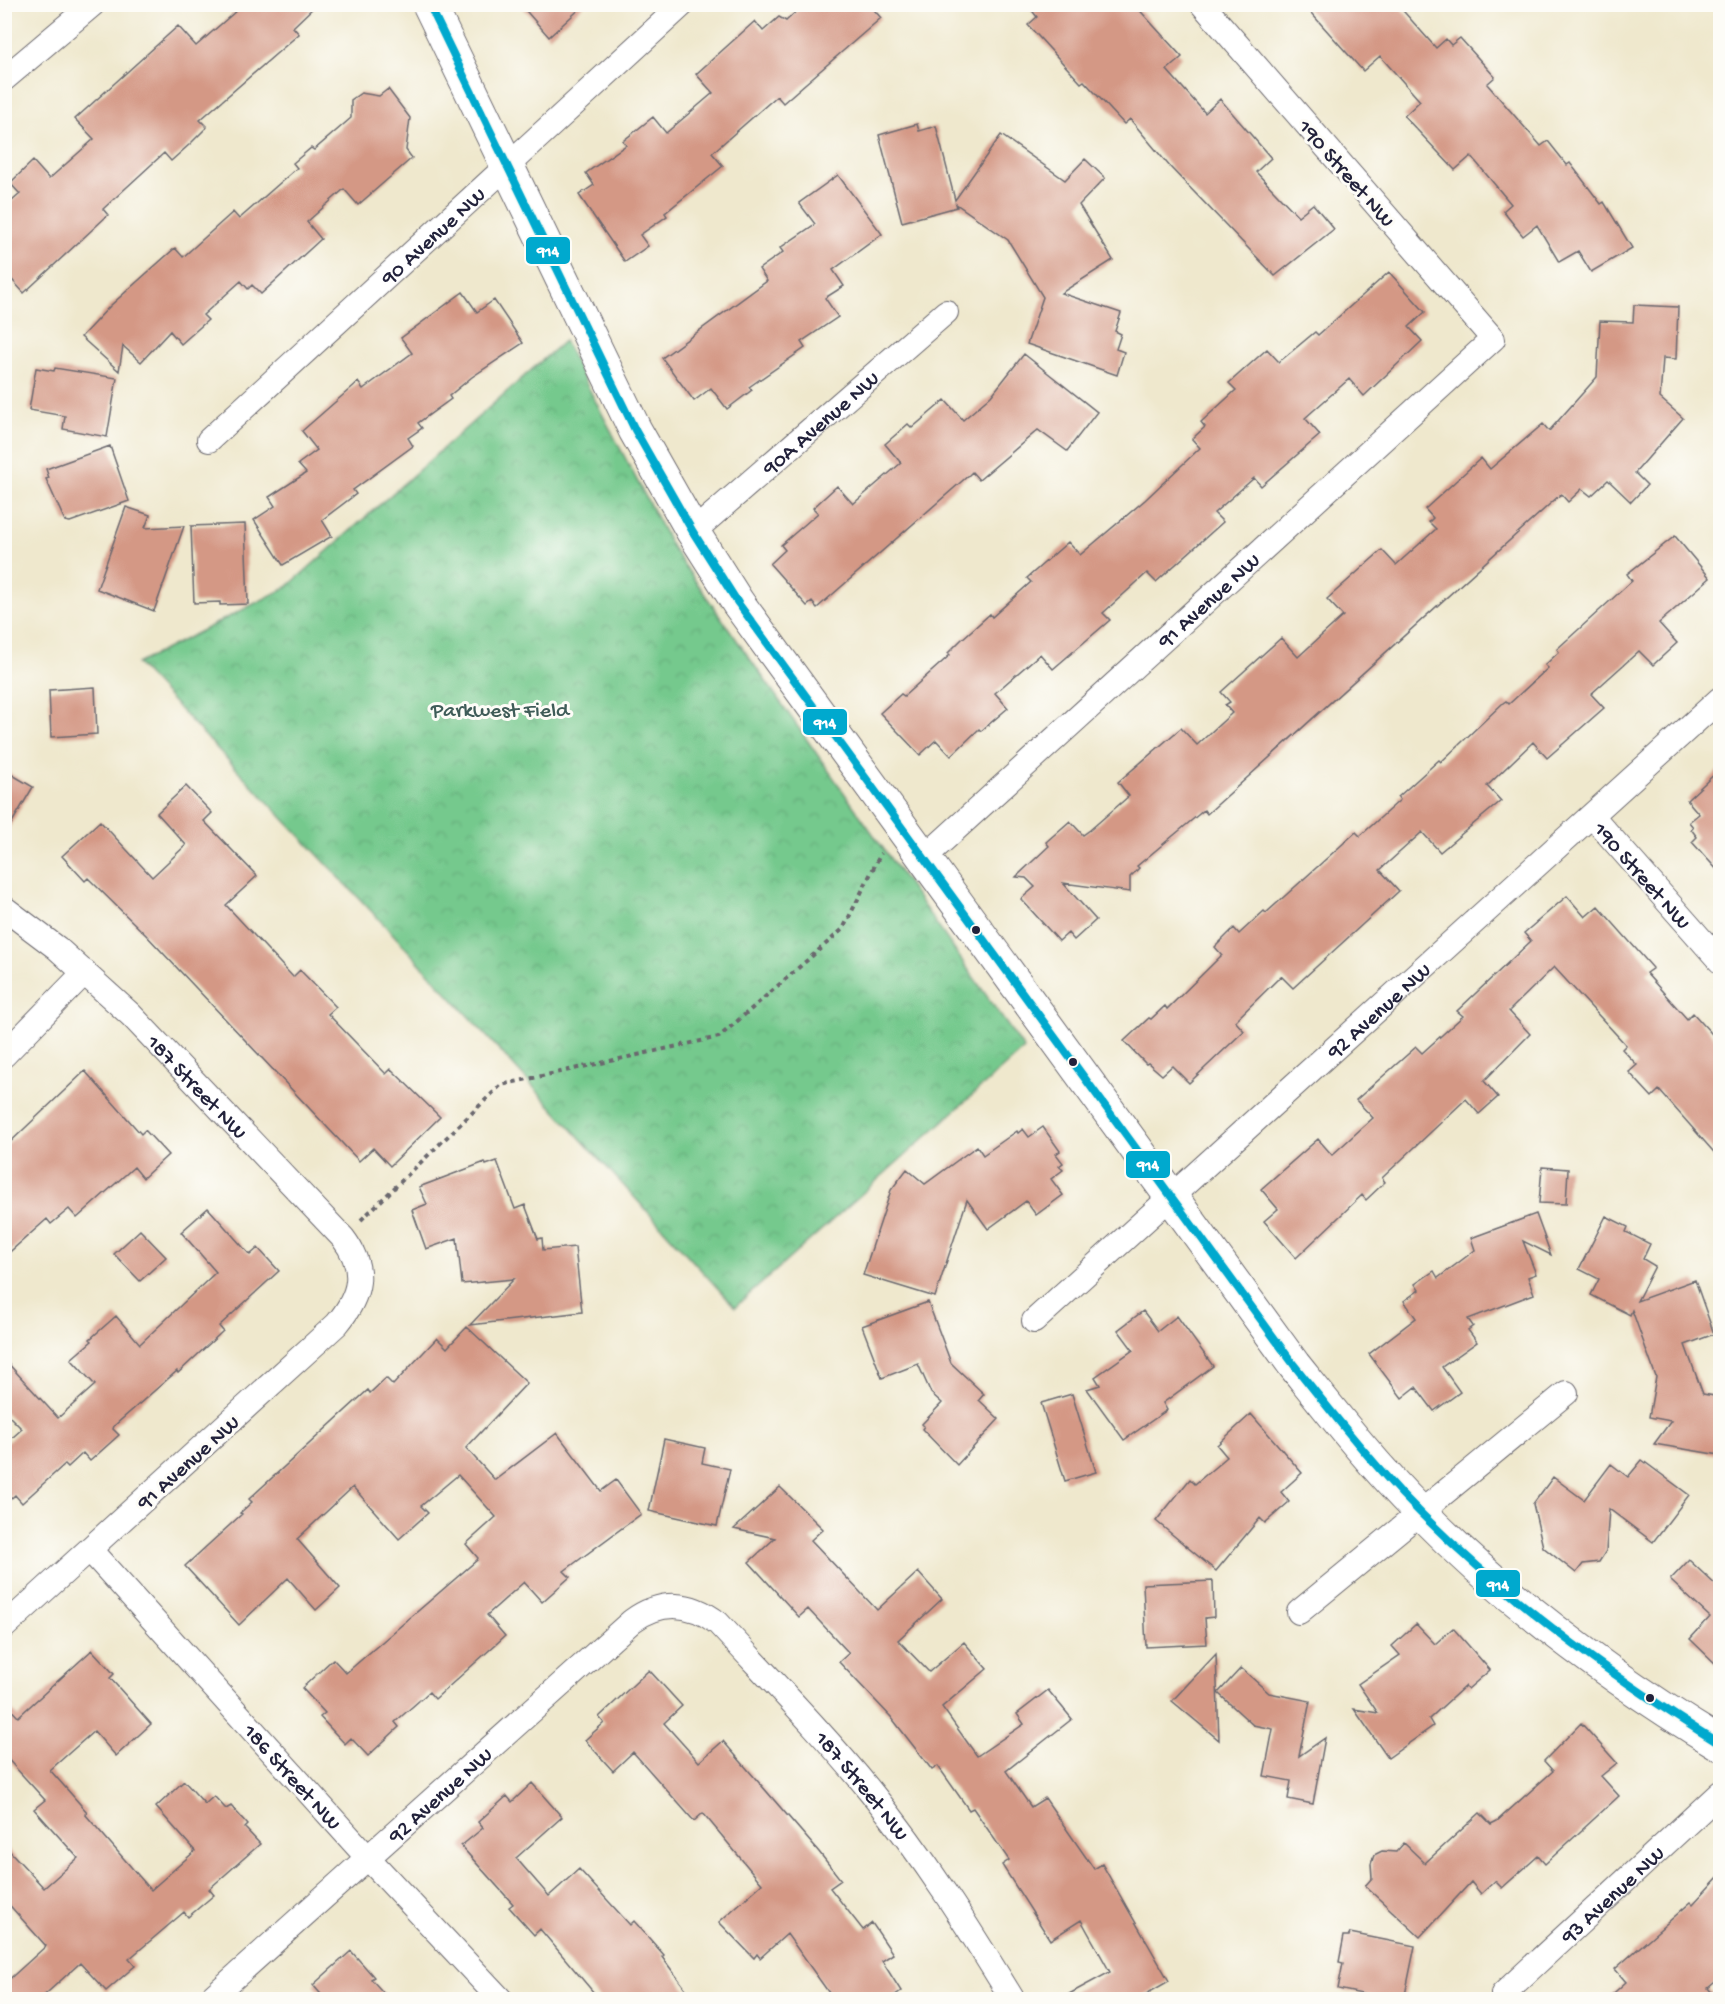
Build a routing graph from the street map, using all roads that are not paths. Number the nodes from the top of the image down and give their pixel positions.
1 (93, 4) edge
2 (429, 4) edge
3 (683, 4) edge
4 (1202, 4) edge
5 (4, 79) edge
6 (508, 165) junction
7 (946, 312) dead end
8 (1493, 339) joint
9 (209, 440) dead end
10 (693, 532) junction
11 (1720, 699) edge
12 (1592, 816) junction
13 (924, 858) junction
14 (4, 908) edge
15 (1720, 961) edge
16 (85, 972) junction
17 (4, 1055) edge
18 (1170, 1198) junction
19 (358, 1286) joint
20 (1034, 1321) dead end
21 (1566, 1393) dead end
22 (1419, 1511) junction
23 (90, 1550) junction
24 (678, 1605) joint
25 (1299, 1612) dead end
26 (4, 1627) edge
27 (1720, 1744) edge
28 (1720, 1793) edge
29 (368, 1858) junction
30 (1503, 1994) dead end
31 (209, 2000) edge
32 (501, 2000) edge
33 (1013, 2000) edge

1 - 5 street
2 - 6 street
3 - 6 street, 90 Avenue NW
4 - 8 street, 190 Street NW
6 - 9 street, 90 Avenue NW
6 - 10 street
7 - 10 street, 90A Avenue NW
8 - 13 street, 91 Avenue NW
10 - 13 street
11 - 12 street, 92 Avenue NW
12 - 15 street, 190 Street NW
12 - 18 street, 92 Avenue NW
13 - 18 street
14 - 16 street, 187 Street NW
16 - 17 street
16 - 19 street, 187 Street NW
18 - 20 street, 92 Avenue NW
18 - 22 street
19 - 23 street, 91 Avenue NW
21 - 22 street
22 - 25 street
22 - 27 street
23 - 26 street, 91 Avenue NW
23 - 29 street, 186 Street NW
24 - 29 street, 92 Avenue NW
24 - 33 street, 187 Street NW
28 - 30 street, 93 Avenue NW
29 - 31 street, 92 Avenue NW
29 - 32 street, 186 Street NW

